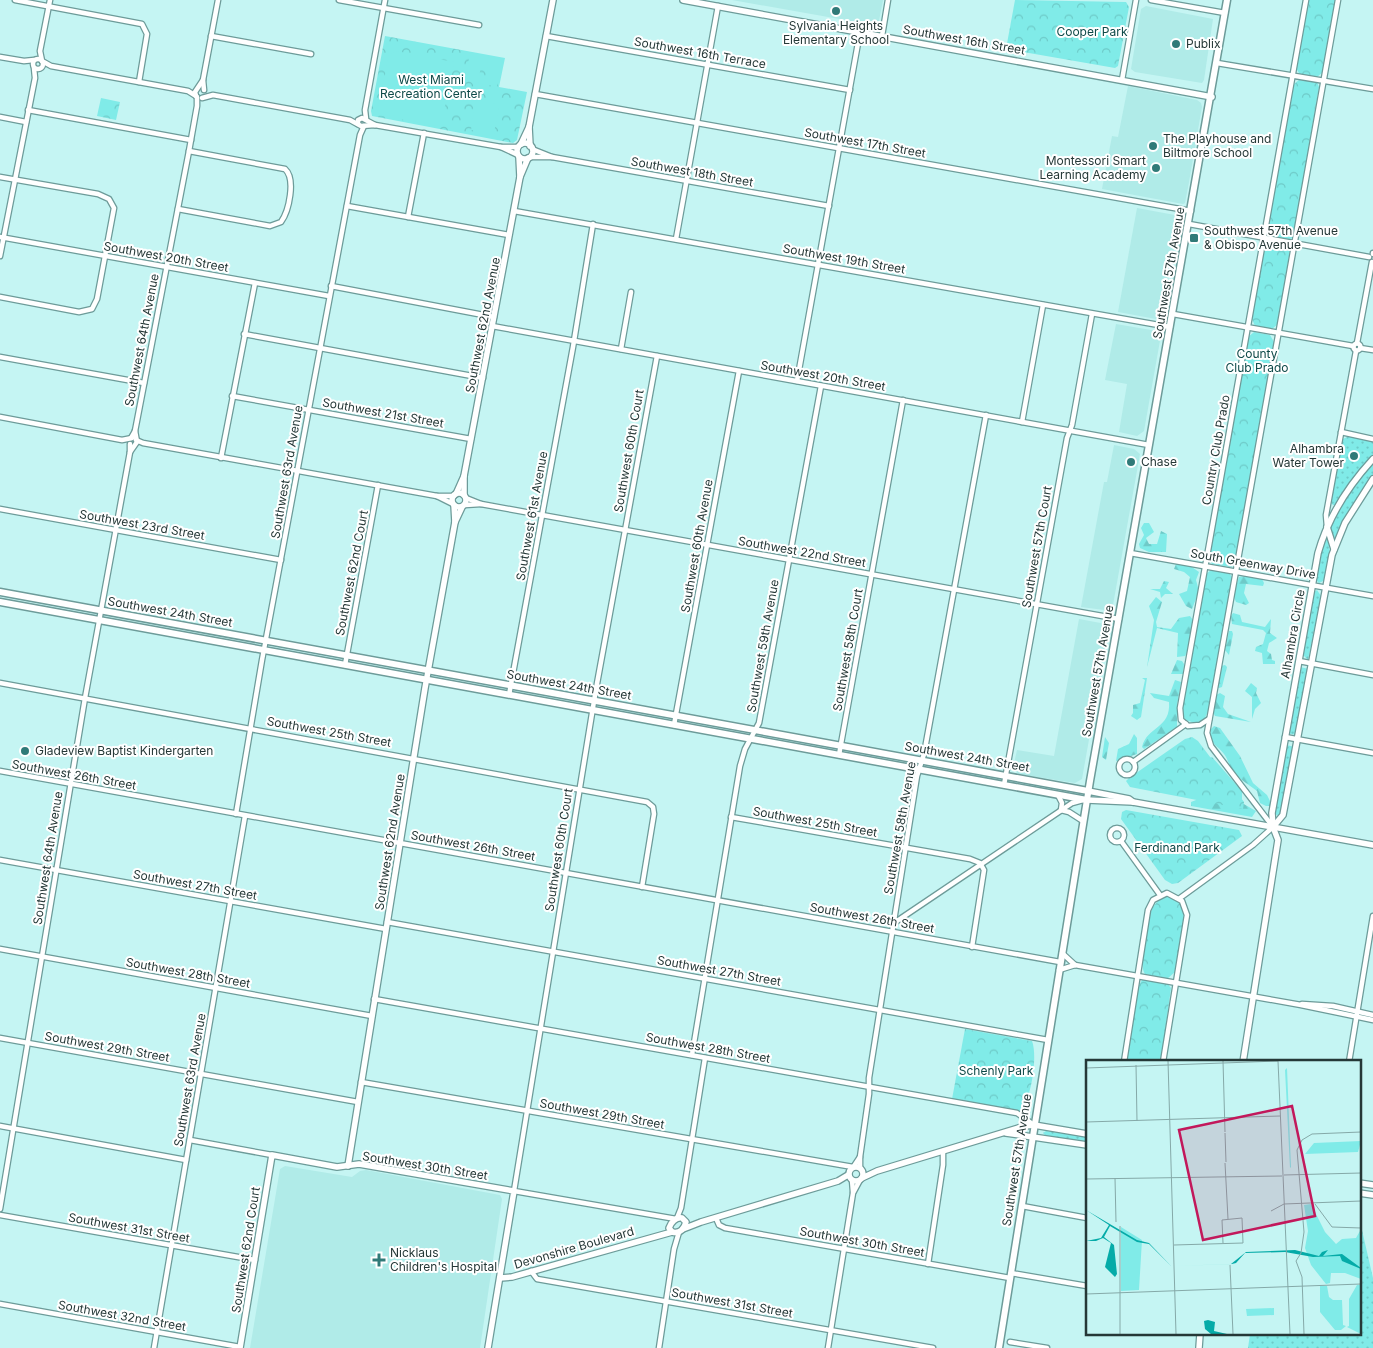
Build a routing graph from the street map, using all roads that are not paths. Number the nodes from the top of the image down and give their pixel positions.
1 (15, 0) edge
2 (50, 0) edge
3 (218, 0) edge
4 (339, 0) edge
5 (385, 0) edge
6 (553, 0) edge
7 (683, 0) edge
8 (888, 0) edge
9 (1136, 0) edge
10 (1151, 0) edge
11 (1227, 0) edge
12 (1306, 0) edge
13 (1338, 0) edge
14 (49, 6) junction
15 (718, 6) junction
16 (384, 8) junction
17 (1225, 13) junction
18 (479, 25) dead end
19 (860, 32) junction
20 (211, 36) junction
21 (546, 36) junction
22 (882, 36) junction
23 (40, 51) junction
24 (311, 54) dead end
25 (0, 57) edge
26 (35, 60) junction
27 (25, 61) junction
28 (42, 61) junction
29 (1218, 63) junction
30 (707, 64) junction
31 (51, 66) junction
32 (37, 68) junction
33 (1293, 76) junction
34 (203, 80) junction
35 (1122, 80) junction
36 (1323, 81) junction
37 (138, 82) junction
38 (197, 89) junction
39 (1373, 89) edge
40 (204, 90) junction
41 (850, 90) junction
42 (188, 91) junction
43 (535, 94) junction
44 (213, 95) junction
45 (199, 97) junction
46 (1212, 97) junction
47 (28, 110) junction
48 (0, 117) edge
49 (26, 122) junction
50 (362, 122) junction
51 (696, 122) junction
52 (529, 127) junction
53 (424, 133) junction
54 (191, 140) junction
55 (520, 146) junction
56 (501, 147) junction
57 (531, 148) junction
58 (839, 149) junction
59 (189, 151) junction
60 (519, 156) junction
61 (529, 157) junction
62 (552, 157) junction
63 (520, 176) junction
64 (0, 177) edge
65 (15, 180) junction
66 (686, 180) junction
67 (347, 206) junction
68 (829, 206) junction
69 (178, 209) junction
70 (514, 210) junction
71 (1191, 212) junction
72 (408, 217) junction
73 (593, 224) junction
74 (1189, 224) junction
75 (510, 235) junction
76 (2, 237) edge
77 (676, 239) junction
78 (1264, 239) junction
79 (1294, 244) junction
80 (0, 256) edge
81 (105, 256) junction
82 (1372, 257) edge
83 (818, 265) junction
84 (166, 267) junction
85 (255, 283) junction
86 (331, 286) junction
87 (631, 292) dead end
88 (329, 296) junction
89 (0, 297) edge
90 (1044, 305) junction
91 (1092, 314) junction
92 (1173, 314) junction
93 (494, 317) junction
94 (492, 326) junction
95 (1170, 327) junction
96 (1248, 328) junction
97 (1278, 333) junction
98 (244, 334) junction
99 (574, 341) junction
100 (1356, 347) junction
101 (320, 348) junction
102 (621, 349) junction
103 (1373, 350) edge
104 (657, 356) junction
105 (0, 357) edge
106 (739, 371) junction
107 (483, 378) junction
108 (797, 382) junction
109 (144, 383) junction
110 (821, 386) junction
111 (232, 396) junction
112 (903, 400) junction
113 (308, 409) junction
114 (986, 416) junction
115 (0, 417) edge
116 (1022, 422) junction
117 (1070, 431) junction
118 (1341, 432) junction
119 (472, 439) junction
120 (1373, 439) edge
121 (133, 442) junction
122 (1149, 445) junction
123 (221, 458) junction
124 (1373, 459) edge
125 (297, 471) junction
126 (464, 476) junction
127 (1373, 479) edge
128 (378, 485) junction
129 (455, 495) junction
130 (437, 496) junction
131 (465, 496) junction
132 (454, 504) junction
133 (482, 504) junction
134 (464, 506) junction
135 (0, 509) edge
136 (542, 516) junction
137 (455, 522) junction
138 (1327, 527) junction
139 (116, 530) junction
140 (625, 530) junction
141 (707, 545) junction
142 (1334, 550) junction
143 (1130, 552) junction
144 (281, 560) junction
145 (789, 560) junction
146 (1206, 566) junction
147 (1236, 571) junction
148 (872, 575) junction
149 (1312, 584) junction
150 (1326, 587) junction
151 (954, 590) junction
152 (0, 592) edge
153 (1373, 596) edge
154 (0, 602) edge
155 (1037, 605) junction
156 (101, 611) junction
157 (1119, 619) junction
158 (99, 620) junction
159 (265, 641) junction
160 (264, 650) junction
161 (347, 656) junction
162 (1299, 661) junction
163 (1311, 663) junction
164 (345, 665) junction
165 (428, 670) junction
166 (1373, 675) edge
167 (426, 680) junction
168 (0, 682) edge
169 (511, 685) junction
170 (509, 695) junction
171 (85, 698) junction
172 (594, 701) junction
173 (592, 710) junction
174 (676, 716) junction
175 (1210, 718) junction
176 (1186, 724) junction
177 (674, 725) junction
178 (250, 728) junction
179 (755, 730) junction
180 (1285, 737) junction
181 (750, 738) junction
182 (1296, 740) junction
183 (840, 746) junction
184 (1373, 753) edge
185 (839, 755) junction
186 (413, 759) junction
187 (922, 760) junction
188 (1133, 762) dead end
189 (919, 769) junction
190 (0, 771) edge
191 (1006, 776) junction
192 (71, 784) junction
193 (1004, 785) junction
194 (579, 790) junction
195 (1088, 791) junction
196 (1058, 795) junction
197 (1087, 800) junction
198 (1132, 802) junction
199 (1061, 810) junction
200 (236, 814) junction
201 (245, 816) junction
202 (731, 817) junction
203 (1083, 821) junction
204 (1273, 827) junction
205 (1121, 841) dead end
206 (400, 844) junction
207 (1373, 845) edge
208 (906, 848) junction
209 (0, 860) edge
210 (983, 864) junction
211 (56, 870) junction
212 (566, 873) junction
213 (642, 887) junction
214 (1160, 895) junction
215 (1180, 898) junction
216 (718, 900) junction
217 (230, 902) junction
218 (1373, 916) edge
219 (387, 922) junction
220 (894, 923) junction
221 (386, 929) junction
222 (893, 932) junction
223 (972, 947) junction
224 (0, 949) edge
225 (553, 952) junction
226 (1062, 953) junction
227 (42, 956) junction
228 (1060, 962) junction
229 (1075, 965) junction
230 (1059, 970) junction
231 (1138, 976) junction
232 (705, 979) junction
233 (1176, 983) junction
234 (215, 988) junction
235 (1254, 996) junction
236 (374, 999) junction
237 (1301, 1004) junction
238 (880, 1010) junction
239 (1358, 1012) junction
240 (1373, 1015) edge
241 (372, 1016) junction
242 (1356, 1018) junction
243 (1373, 1020) edge
244 (540, 1028) junction
245 (0, 1038) edge
246 (1048, 1040) junction
247 (28, 1042) junction
248 (692, 1055) junction
249 (705, 1058) junction
250 (1124, 1060) edge
251 (1163, 1060) edge
252 (1243, 1060) edge
253 (1349, 1060) edge
254 (201, 1074) junction
255 (361, 1082) junction
256 (869, 1087) junction
257 (358, 1102) junction
258 (527, 1111) junction
259 (1034, 1125) junction
260 (0, 1126) edge
261 (13, 1129) junction
262 (1006, 1133) junction
263 (1086, 1134) edge
264 (1032, 1136) junction
265 (692, 1139) junction
266 (190, 1140) junction
267 (1086, 1145) edge
268 (943, 1151) junction
269 (272, 1155) junction
270 (186, 1160) junction
271 (838, 1165) junction
272 (348, 1166) junction
273 (857, 1167) junction
274 (877, 1171) junction
275 (850, 1177) junction
276 (861, 1179) junction
277 (514, 1191) junction
278 (853, 1193) junction
279 (1022, 1206) junction
280 (681, 1208) junction
281 (0, 1209) edge
282 (0, 1215) edge
283 (656, 1216) junction
284 (716, 1218) junction
285 (1086, 1218) edge
286 (676, 1219) junction
287 (684, 1219) junction
288 (701, 1222) junction
289 (671, 1229) junction
290 (681, 1231) junction
291 (171, 1246) junction
292 (674, 1249) junction
293 (844, 1249) junction
294 (255, 1260) junction
295 (928, 1264) junction
296 (531, 1271) junction
297 (1011, 1275) junction
298 (500, 1278) junction
299 (1086, 1286) edge
300 (666, 1301) junction
301 (0, 1304) edge
302 (831, 1330) junction
303 (157, 1332) junction
304 (1010, 1342) dead end
305 (154, 1348) edge
306 (240, 1348) edge
307 (488, 1348) edge
308 (659, 1348) edge
309 (828, 1348) edge
310 (933, 1348) edge
311 (999, 1348) edge
312 (1047, 1348) edge

1 - 14 street
2 - 14 street
3 - 20 street
4 - 16 street
5 - 16 street
6 - 21 street
7 - 15 street, Southwest 16th Street
8 - 22 street
9 - 35 street
10 - 17 street
11 - 17 main road, Southwest 57th Avenue
12 - 33 street, Country Club Prado
13 - 36 street
14 - 23 street
14 - 37 street
15 - 19 street, Southwest 16th Street
15 - 30 street
16 - 18 street
16 - 50 street
17 - 29 main road, Southwest 57th Avenue
19 - 22 street, Southwest 16th Street
19 - 41 street
20 - 24 street
20 - 34 street
21 - 30 street, Southwest 16th Terrace
21 - 43 street
22 - 35 street, Southwest 16th Street
23 - 26 street
23 - 28 street
25 - 27 street
26 - 27 street
26 - 28 street
26 - 32 street
27 - 32 street
28 - 31 street
28 - 32 street
29 - 33 street
29 - 46 main road, Southwest 57th Avenue
30 - 41 street, Southwest 16th Terrace
30 - 51 street
31 - 32 street
31 - 37 street
32 - 47 street
33 - 36 street
33 - 78 street, Country Club Prado
34 - 38 street
34 - 40 street
35 - 46 street, Southwest 16th Street
36 - 39 street
36 - 79 street
37 - 42 street
38 - 40 street
38 - 42 street
38 - 45 street
40 - 44 street
40 - 45 street
41 - 58 street
42 - 45 street
43 - 51 street, Southwest 17th Street
43 - 52 street
44 - 45 street
44 - 50 street
45 - 54 street, Southwest 64th Avenue
46 - 71 main road, Southwest 57th Avenue
47 - 49 street
47 - 54 street
48 - 49 street
49 - 65 street
50 - 53 street
50 - 67 street, Southwest 63rd Avenue
51 - 58 street, Southwest 17th Street
51 - 66 street
52 - 55 street
52 - 57 street
53 - 56 street
53 - 72 street
54 - 59 street, Southwest 64th Avenue
55 - 56 street
55 - 57 street
55 - 60 street, Southwest 62nd Avenue
56 - 60 street
57 - 61 street, Southwest 62nd Avenue
57 - 62 street, Southwest 18th Street
58 - 68 street
58 - 71 street, Southwest 17th Street
59 - 69 street, Southwest 64th Avenue
59 - 69 street
60 - 61 street
60 - 63 street, Southwest 62nd Avenue
61 - 62 street, Southwest 18th Street
61 - 63 street, Southwest 62nd Avenue
62 - 66 street, Southwest 18th Street
63 - 70 street, Southwest 62nd Avenue
64 - 65 street
65 - 76 street
65 - 81 street
66 - 68 street, Southwest 18th Street
66 - 77 street
67 - 72 street
67 - 86 street, Southwest 63rd Avenue
68 - 83 street
69 - 84 street, Southwest 64th Avenue
70 - 73 street, Southwest 19th Street
70 - 75 street, Southwest 62nd Avenue
71 - 74 main road, Southwest 57th Avenue
72 - 75 street
73 - 77 street, Southwest 19th Street
73 - 99 street, Southwest 61st Avenue
74 - 78 street
74 - 92 main road, Southwest 57th Avenue
75 - 93 street, Southwest 62nd Avenue
76 - 80 street
76 - 81 street, Southwest 20th Street
77 - 83 street, Southwest 19th Street
78 - 79 street
78 - 96 street, Country Club Prado
79 - 82 street
79 - 97 street
81 - 84 street, Southwest 20th Street
81 - 89 street
82 - 100 street
83 - 90 street, Southwest 19th Street
83 - 108 street
84 - 85 street, Southwest 20th Street
84 - 109 street, Southwest 64th Avenue
85 - 88 street, Southwest 20th Street
85 - 98 street
86 - 88 street, Southwest 63rd Avenue
86 - 93 street
87 - 102 street
88 - 101 street, Southwest 63rd Avenue
90 - 91 street, Southwest 19th Street
90 - 116 street
91 - 95 street, Southwest 19th Street
91 - 117 street, Southwest 57th Court
92 - 95 main road, Southwest 57th Avenue
92 - 96 street
93 - 94 street, Southwest 62nd Avenue
94 - 99 street, Southwest 20th Street
94 - 107 street, Southwest 62nd Avenue
95 - 122 main road, Southwest 57th Avenue
96 - 97 street
96 - 146 street, Country Club Prado
97 - 100 street
97 - 147 street
98 - 101 street
98 - 111 street
99 - 102 street, Southwest 20th Street
99 - 136 street, Southwest 61st Avenue
100 - 103 street
100 - 118 street
101 - 107 street
101 - 113 street, Southwest 63rd Avenue
102 - 104 street, Southwest 20th Street
104 - 106 street, Southwest 20th Street
104 - 140 street, Southwest 60th Court
105 - 109 street
106 - 108 street, Southwest 20th Street
106 - 141 street, Southwest 60th Avenue
107 - 119 street, Southwest 62nd Avenue
108 - 110 street, Southwest 20th Street
109 - 121 street, Southwest 64th Avenue
110 - 112 street, Southwest 20th Street
110 - 145 street, Southwest 59th Avenue
111 - 113 street, Southwest 21st Street
111 - 123 street
112 - 114 street, Southwest 20th Street
112 - 148 street, Southwest 58th Court
113 - 119 street, Southwest 21st Street
113 - 125 street, Southwest 63rd Avenue
114 - 116 street, Southwest 20th Street
114 - 151 street, Southwest 58th Avenue
115 - 121 street
116 - 117 street, Southwest 20th Street
117 - 122 street, Southwest 20th Street
117 - 155 street, Southwest 57th Court
118 - 120 street
118 - 138 street
119 - 126 street, Southwest 62nd Avenue
121 - 123 street
121 - 139 street, Southwest 64th Avenue
122 - 143 main road, Southwest 57th Avenue
123 - 125 street
124 - 138 street, Alhambra Circle
125 - 128 street
125 - 144 street, Southwest 63rd Avenue
126 - 129 street, Southwest 62nd Avenue
126 - 131 street, Southwest 62nd Avenue
127 - 142 street, Alhambra Circle
128 - 130 street
128 - 161 street, Southwest 62nd Court
129 - 130 street
129 - 131 street
129 - 132 street, Southwest 62nd Avenue
130 - 132 street
131 - 133 street, Southwest 22nd Street
131 - 134 street, Southwest 62nd Avenue
132 - 134 street
132 - 137 street, Southwest 62nd Avenue
133 - 134 street, Southwest 22nd Street
133 - 136 street, Southwest 22nd Street
134 - 137 street, Southwest 62nd Avenue
135 - 139 street, Southwest 23rd Street
136 - 140 street, Southwest 22nd Street
136 - 169 street, Southwest 61st Avenue
137 - 165 street, Southwest 62nd Avenue
138 - 142 street
138 - 149 street, Alhambra Circle
139 - 144 street, Southwest 23rd Street
139 - 156 street, Southwest 64th Avenue
140 - 141 street, Southwest 22nd Street
140 - 172 street, Southwest 60th Court
141 - 145 street, Southwest 22nd Street
141 - 174 street, Southwest 60th Avenue
142 - 150 street, Alhambra Circle
143 - 146 street, South Greenway Drive
143 - 157 main road, Southwest 57th Avenue
144 - 159 street, Southwest 63rd Avenue
145 - 148 street, Southwest 22nd Street
145 - 179 street, Southwest 59th Avenue
146 - 147 street, South Greenway Drive
146 - 176 street, Country Club Prado
147 - 149 street, South Greenway Drive
147 - 175 street
148 - 151 street, Southwest 22nd Street
148 - 183 street, Southwest 58th Court
149 - 150 street, South Greenway Drive
149 - 162 street, Alhambra Circle
150 - 153 street, South Greenway Drive
150 - 163 street, Alhambra Circle
151 - 155 street, Southwest 22nd Street
151 - 187 street, Southwest 58th Avenue
152 - 156 main road, Southwest 24th Street
154 - 158 main road, Southwest 24th Street
155 - 157 street, Southwest 22nd Street
155 - 191 street, Southwest 57th Court
156 - 158 street, Southwest 64th Avenue
156 - 159 main road, Southwest 24th Street
157 - 195 main road, Southwest 57th Avenue
158 - 160 main road, Southwest 24th Street
158 - 171 street, Southwest 64th Avenue
159 - 160 street, Southwest 63rd Avenue
159 - 161 main road, Southwest 24th Street
160 - 164 main road, Southwest 24th Street
160 - 178 street, Southwest 63rd Avenue
161 - 164 street, Southwest 62nd Court
161 - 165 main road, Southwest 24th Street
162 - 163 street
162 - 180 street, Alhambra Circle
163 - 166 street
163 - 182 street, Alhambra Circle
164 - 167 main road, Southwest 24th Street
165 - 167 street, Southwest 62nd Avenue
165 - 169 main road, Southwest 24th Street
167 - 170 main road, Southwest 24th Street
167 - 186 street, Southwest 62nd Avenue
168 - 171 street, Southwest 25th Street
169 - 170 street, Southwest 61st Avenue
169 - 172 main road, Southwest 24th Street
170 - 173 main road, Southwest 24th Street
171 - 178 street, Southwest 25th Street
171 - 192 street, Southwest 64th Avenue
172 - 173 street, Southwest 60th Court
172 - 174 main road, Southwest 24th Street
173 - 177 main road, Southwest 24th Street
173 - 194 street, Southwest 60th Court
174 - 177 street, Southwest 60th Avenue
174 - 179 main road, Southwest 24th Street
175 - 176 street
175 - 204 street
176 - 188 street
177 - 181 main road, Southwest 24th Street
178 - 186 street, Southwest 25th Street
178 - 200 street, Southwest 63rd Avenue
179 - 181 street, Southwest 59th Avenue
179 - 183 main road, Southwest 24th Street
180 - 182 street
180 - 204 street, Alhambra Circle
181 - 185 main road, Southwest 24th Street
181 - 202 street, Southwest 59th Avenue
182 - 184 street
182 - 204 street, Alhambra Circle
183 - 185 street, Southwest 58th Court
183 - 187 main road, Southwest 24th Street
185 - 189 main road, Southwest 24th Street
186 - 194 street, Southwest 25th Street
186 - 206 street, Southwest 62nd Avenue
187 - 189 street, Southwest 58th Avenue
187 - 191 main road, Southwest 24th Street
189 - 193 main road, Southwest 24th Street
189 - 208 street, Southwest 58th Avenue
190 - 192 street, Southwest 26th Street
191 - 193 street, Southwest 57th Court
191 - 195 main road, Southwest 24th Street
192 - 200 street, Southwest 26th Street
192 - 211 street, Southwest 64th Avenue
193 - 196 main road, Southwest 24th Street
194 - 212 street, Southwest 60th Court
194 - 213 street, Southwest 25th Street
195 - 197 main road, Southwest 57th Avenue
195 - 198 street, Southwest 24th Street
196 - 197 main road, Southwest 24th Street
196 - 199 street
197 - 198 street, Southwest 24th Street
197 - 199 street
197 - 203 main road, Southwest 57th Avenue
198 - 204 street, Southwest 24th Street
199 - 203 street
199 - 210 street
200 - 201 street, Southwest 26th Street
201 - 206 street, Southwest 26th Street
201 - 217 street, Southwest 63rd Avenue
202 - 208 street, Southwest 25th Street
202 - 216 street, Southwest 59th Avenue
203 - 226 main road, Southwest 57th Avenue
204 - 207 street, Southwest 24th Street
204 - 215 street
204 - 235 street, Alhambra Circle
205 - 214 street
206 - 212 street, Southwest 26th Street
206 - 219 street, Southwest 62nd Avenue
208 - 210 street, Southwest 25th Street
208 - 220 street, Southwest 58th Avenue
209 - 211 street, Southwest 27th Street
210 - 220 street
210 - 223 street
211 - 217 street, Southwest 27th Street
211 - 227 street, Southwest 64th Avenue
212 - 213 street, Southwest 26th Street
212 - 225 street, Southwest 60th Court
213 - 216 street, Southwest 26th Street
214 - 215 street
214 - 231 street
215 - 233 street
216 - 222 street, Southwest 26th Street
216 - 232 street, Southwest 59th Avenue
217 - 221 street, Southwest 27th Street
217 - 234 street, Southwest 63rd Avenue
218 - 239 street
219 - 221 street, Southwest 62nd Avenue
219 - 225 street, Southwest 27th Street
220 - 222 street, Southwest 58th Avenue
221 - 236 street, Southwest 62nd Avenue
222 - 223 street, Southwest 26th Street
222 - 238 street, Southwest 58th Avenue
223 - 228 street, Southwest 26th Street
224 - 227 street, Southwest 28th Street
225 - 232 street, Southwest 27th Street
225 - 244 street, Southwest 60th Court
226 - 228 main road, Southwest 57th Avenue
226 - 229 street
227 - 234 street, Southwest 28th Street
227 - 247 street, Southwest 64th Avenue
228 - 230 main road, Southwest 57th Avenue
229 - 230 street
229 - 231 street
230 - 246 main road, Southwest 57th Avenue
231 - 233 street
231 - 250 street
232 - 238 street, Southwest 27th Street
232 - 248 street, Southwest 59th Avenue
233 - 235 street
233 - 251 street
234 - 241 street, Southwest 28th Street
234 - 254 street, Southwest 63rd Avenue
235 - 237 street
235 - 252 street, Alhambra Circle
236 - 241 street, Southwest 62nd Avenue
236 - 244 street, Southwest 28th Street
237 - 239 street
237 - 242 street
238 - 246 street, Southwest 27th Street
238 - 256 street, Southwest 58th Avenue
239 - 240 street
239 - 242 street
241 - 255 street, Southwest 62nd Avenue
242 - 243 street
242 - 253 street
244 - 248 street, Southwest 28th Street
244 - 258 street, Southwest 60th Court
245 - 247 street, Southwest 29th Street
246 - 259 main road, Southwest 57th Avenue
247 - 254 street, Southwest 29th Street
247 - 261 street, Southwest 64th Avenue
248 - 249 street, Southwest 28th Street
249 - 256 street, Southwest 28th Street
249 - 265 street
254 - 257 street, Southwest 29th Street
254 - 266 street, Southwest 63rd Avenue
255 - 257 street, Southwest 62nd Avenue
255 - 258 street, Southwest 29th Street
256 - 259 street, Southwest 28th Street
256 - 273 street, Southwest 58th Avenue
257 - 272 street, Southwest 62nd Avenue
258 - 265 street, Southwest 29th Street
258 - 277 street, Southwest 60th Court
259 - 262 street
259 - 263 street
259 - 264 main road, Southwest 57th Avenue
260 - 261 street
261 - 270 street
261 - 281 street, Southwest 64th Avenue
262 - 264 street
262 - 268 street
264 - 267 street
264 - 279 main road, Southwest 57th Avenue
265 - 271 street, Southwest 29th Street
265 - 280 street
266 - 269 street, Southwest 30th Street
266 - 270 street, Southwest 63rd Avenue
268 - 274 street
268 - 295 street
269 - 272 street, Southwest 30th Street
269 - 294 street, Southwest 62nd Court
270 - 291 street, Southwest 63rd Avenue
271 - 273 street, Southwest 29th Street
271 - 275 street, Southwest 29th Street
272 - 277 street, Southwest 30th Street
273 - 274 street
273 - 275 street
273 - 276 street
274 - 276 street
275 - 276 street
275 - 278 street
275 - 284 street
276 - 278 street
277 - 283 street, Southwest 30th Street
277 - 298 street, Southwest 60th Court
278 - 293 street
279 - 285 street
279 - 297 main road, Southwest 57th Avenue
280 - 286 street
280 - 287 street
282 - 291 street, Southwest 31st Street
283 - 286 street, Southwest 30th Street
283 - 289 street, Southwest 30th Street
284 - 288 street
284 - 293 street, Southwest 30th Street
286 - 287 street
286 - 289 street
287 - 288 street
287 - 290 street
288 - 290 street
289 - 290 street, Devonshire Boulevard
289 - 292 street
289 - 296 street, Devonshire Boulevard
290 - 292 street
291 - 294 street, Southwest 31st Street
291 - 303 street, Southwest 63rd Avenue
292 - 300 street
293 - 295 street, Southwest 30th Street
293 - 302 street
294 - 306 street, Southwest 62nd Court
295 - 297 street, Southwest 30th Street
296 - 298 street, Devonshire Boulevard
296 - 300 street, Southwest 31st Street
297 - 299 street, Southwest 30th Street
297 - 311 main road, Southwest 57th Avenue
298 - 307 street, Southwest 60th Court
300 - 302 street, Southwest 31st Street
300 - 308 street
301 - 303 street, Southwest 32nd Street
302 - 309 street
302 - 310 street, Southwest 31st Street
303 - 305 street, Southwest 63rd Avenue
303 - 306 street, Southwest 32nd Street
304 - 312 street

